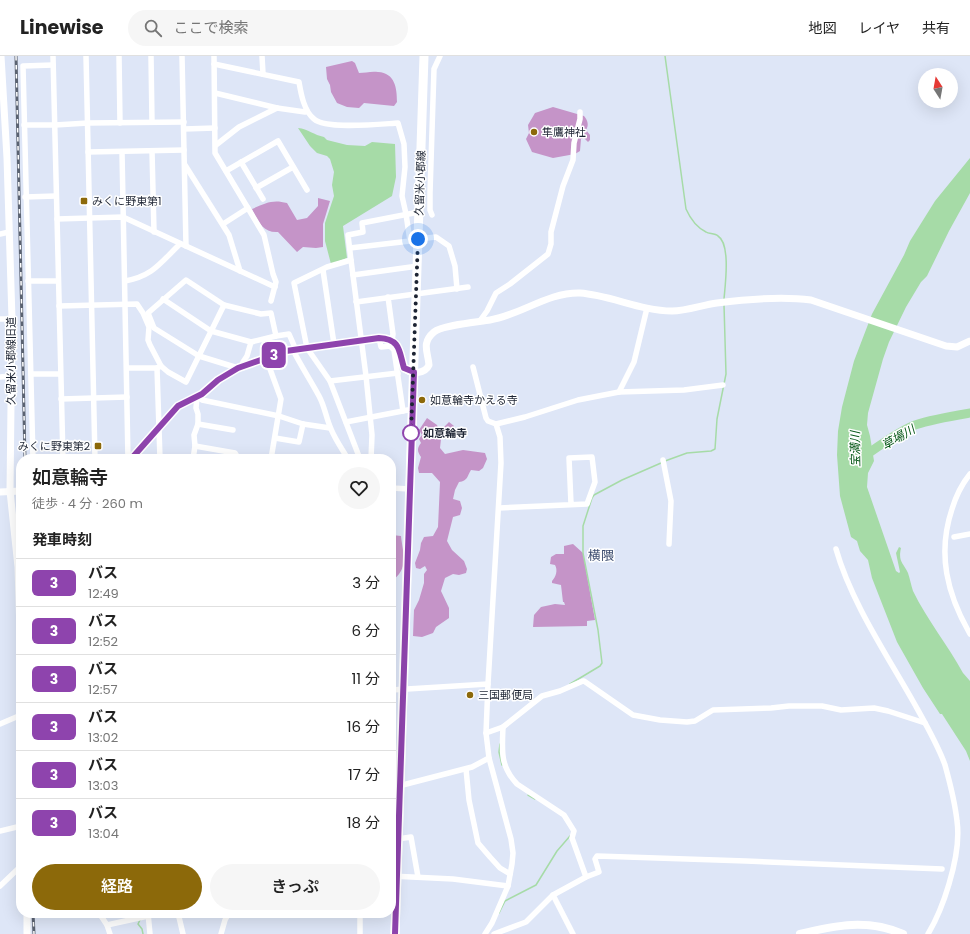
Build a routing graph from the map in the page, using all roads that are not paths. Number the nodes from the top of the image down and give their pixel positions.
1 (0, 56) edge
2 (53, 56) edge
3 (86, 56) edge
4 (119, 56) edge
5 (151, 56) edge
6 (182, 56) edge
7 (214, 56) edge
8 (262, 56) edge
9 (424, 56) edge
10 (440, 56) edge
11 (214, 64) junction
12 (54, 66) junction
13 (263, 74) junction
14 (215, 93) junction
15 (277, 108) junction
16 (307, 111) junction
17 (580, 112) dead end
18 (120, 122) junction
19 (152, 122) junction
20 (184, 122) junction
21 (88, 123) junction
22 (24, 125) junction
23 (55, 125) junction
24 (215, 128) junction
25 (184, 129) junction
26 (216, 145) junction
27 (184, 150) junction
28 (152, 151) junction
29 (88, 152) junction
30 (122, 152) junction
31 (4, 158) edge
32 (241, 162) junction
33 (184, 164) junction
34 (293, 167) junction
35 (226, 171) junction
36 (256, 188) junction
37 (307, 190) dead end
38 (25, 196) junction
39 (56, 196) junction
40 (263, 199) dead end
41 (248, 208) junction
42 (419, 212) junction
43 (406, 214) junction
44 (432, 215) dead end
45 (123, 217) junction
46 (90, 218) junction
47 (57, 219) junction
48 (223, 224) junction
49 (9, 232) junction
50 (154, 232) junction
51 (0, 234) edge
52 (418, 239) junction
53 (180, 244) junction
54 (186, 246) junction
55 (350, 248) junction
56 (351, 260) junction
57 (418, 266) junction
58 (323, 270) junction
59 (240, 271) junction
60 (353, 275) junction
61 (58, 281) junction
62 (124, 281) junction
63 (28, 282) junction
64 (275, 287) junction
65 (468, 287) dead end
66 (457, 289) junction
67 (416, 294) junction
68 (388, 298) junction
69 (163, 299) junction
70 (271, 301) dead end
71 (356, 302) junction
72 (125, 304) junction
73 (224, 305) junction
74 (59, 306) junction
75 (92, 306) junction
76 (647, 308) junction
77 (0, 319) edge
78 (12, 319) junction
79 (479, 322) junction
80 (211, 331) junction
81 (276, 336) junction
82 (379, 338) junction
83 (361, 340) junction
84 (392, 341) junction
85 (970, 341) edge
86 (251, 342) junction
87 (334, 344) junction
88 (307, 348) junction
89 (295, 350) junction
90 (199, 356) junction
91 (266, 358) junction
92 (159, 367) junction
93 (240, 367) junction
94 (473, 367) dead end
95 (127, 368) junction
96 (398, 372) junction
97 (414, 372) junction
98 (31, 374) junction
99 (60, 374) junction
100 (0, 376) edge
101 (11, 376) junction
102 (366, 376) junction
103 (330, 381) junction
104 (723, 385) dead end
105 (619, 392) junction
106 (127, 397) junction
107 (197, 397) junction
108 (94, 398) junction
109 (61, 399) junction
110 (413, 409) junction
111 (403, 411) junction
112 (279, 416) junction
113 (370, 418) junction
114 (346, 422) junction
115 (198, 424) junction
116 (303, 424) junction
117 (496, 424) junction
118 (159, 426) junction
119 (330, 428) junction
120 (233, 430) dead end
121 (275, 438) junction
122 (196, 446) junction
123 (33, 454) edge
124 (63, 454) edge
125 (95, 454) edge
126 (130, 454) edge
127 (134, 454) edge
128 (160, 454) edge
129 (194, 454) edge
130 (236, 454) edge
131 (272, 454) edge
132 (345, 454) edge
133 (358, 454) edge
134 (371, 454) edge
135 (663, 460) dead end
136 (970, 474) edge
137 (396, 488) edge
138 (410, 489) junction
139 (10, 491) junction
140 (16, 491) edge
141 (0, 492) edge
142 (571, 504) junction
143 (499, 508) junction
144 (970, 534) edge
145 (954, 538) dead end
146 (669, 544) dead end
147 (16, 548) edge
148 (836, 549) dead end
149 (970, 634) edge
150 (488, 684) junction
151 (404, 689) junction
152 (396, 690) edge
153 (16, 717) edge
154 (925, 723) junction
155 (0, 724) edge
156 (503, 727) junction
157 (486, 732) junction
158 (489, 758) junction
159 (466, 769) junction
160 (396, 787) edge
161 (16, 827) edge
162 (0, 831) edge
163 (396, 839) edge
164 (942, 869) dead end
165 (16, 871) edge
166 (510, 874) junction
167 (396, 876) edge
168 (418, 877) junction
169 (586, 877) junction
170 (0, 886) edge
171 (508, 886) junction
172 (552, 895) junction
173 (27, 918) edge
174 (102, 918) edge
175 (133, 918) edge
176 (148, 918) edge
177 (179, 918) edge
178 (226, 918) edge
179 (360, 918) edge
180 (395, 918) edge
181 (107, 925) junction
182 (27, 934) edge
183 (110, 934) edge
184 (150, 934) edge
185 (182, 934) edge
186 (221, 934) edge
187 (360, 934) edge
188 (395, 934) edge
189 (485, 934) edge
190 (494, 934) edge
191 (573, 934) edge
192 (800, 934) edge
193 (903, 934) edge
194 (928, 934) edge

1 - 31 street, 久留米小郡線旧道
2 - 12 street
3 - 21 street
4 - 18 street
5 - 19 street
6 - 20 street
7 - 11 street
8 - 13 street
9 - 42 main road, 久留米小郡線
10 - 44 street
11 - 13 street
11 - 14 street
12 - 22 street
12 - 23 street
13 - 16 street
14 - 15 street
14 - 24 street
15 - 16 street
15 - 26 street
16 - 43 street
17 - 79 street
18 - 19 street
18 - 21 street
19 - 20 street
20 - 25 street
21 - 23 street
21 - 29 street
22 - 23 street
22 - 38 street
23 - 39 street
24 - 25 street
24 - 26 street
25 - 27 street
26 - 35 street
27 - 28 street
27 - 33 street
28 - 30 street
28 - 50 street
29 - 30 street
29 - 46 street
30 - 45 street
31 - 49 street, 久留米小郡線旧道
32 - 34 street
32 - 35 street
32 - 36 street
33 - 48 street
33 - 54 street
34 - 36 street
34 - 37 street
35 - 41 street
36 - 40 street
38 - 39 street
38 - 63 street
39 - 47 street
41 - 48 street
41 - 64 street
42 - 43 street
42 - 52 main road, 久留米小郡線
43 - 55 street
43 - 55 street
45 - 46 street
45 - 50 street
45 - 62 street
46 - 47 street
46 - 75 street
47 - 61 street
48 - 59 street
49 - 51 street
49 - 78 street, 久留米小郡線旧道
50 - 53 street
52 - 57 main road, 久留米小郡線
52 - 66 street
53 - 54 street
53 - 62 street
54 - 59 street
55 - 56 street
56 - 58 street
56 - 60 street
57 - 60 street
57 - 67 main road, 久留米小郡線
58 - 87 street
58 - 88 street
59 - 64 street
60 - 71 street
61 - 63 street
61 - 74 street
62 - 72 street
63 - 98 street
64 - 70 street
65 - 66 street
66 - 67 street
67 - 68 street
67 - 97 main road, 久留米小郡線
68 - 71 street
68 - 84 street
69 - 73 street
69 - 80 street
69 - 90 street
71 - 83 street
72 - 75 street
72 - 92 street
72 - 95 street
73 - 80 street
73 - 81 street
74 - 75 street
74 - 99 street
75 - 108 street
76 - 79 street
76 - 85 street
76 - 105 street
77 - 78 street
78 - 101 street, 久留米小郡線旧道
79 - 97 street
80 - 86 street
80 - 90 street
81 - 86 street
81 - 89 street
82 - 83 street
82 - 84 street
82 - 96 street
83 - 87 street
83 - 102 street
84 - 97 street
86 - 93 street
87 - 88 street
88 - 89 street
88 - 103 street
89 - 91 street
89 - 119 street
90 - 92 street
90 - 93 street
91 - 93 street
91 - 112 street
92 - 95 street
92 - 118 street
93 - 107 street
94 - 117 street
95 - 106 street
96 - 102 street
96 - 111 street
97 - 110 main road, 久留米小郡線
98 - 99 street
98 - 123 street
99 - 109 street
100 - 101 street
101 - 139 street, 久留米小郡線旧道
102 - 103 street
102 - 113 street
103 - 114 street
104 - 105 street
105 - 117 street
106 - 108 street
106 - 126 street
107 - 112 street
107 - 115 street
107 - 118 street
108 - 109 street
108 - 125 street
109 - 124 street
110 - 111 street
110 - 138 main road, 久留米小郡線
111 - 113 street
112 - 116 street
112 - 121 street
113 - 114 street
113 - 134 street
114 - 133 street
115 - 120 street
115 - 122 street
116 - 119 street
116 - 121 street
117 - 143 street
118 - 127 street
118 - 128 street
119 - 132 street
121 - 131 street
122 - 129 street
122 - 130 street
135 - 146 street
136 - 149 street
137 - 138 street
138 - 151 main road, 久留米小郡線
139 - 140 street
139 - 141 street
139 - 147 street, 久留米小郡線旧道
142 - 142 street
142 - 143 street
143 - 150 street
144 - 145 street
148 - 154 street
150 - 151 street
150 - 157 street
151 - 152 street
151 - 160 main road, 久留米小郡線
153 - 155 street
154 - 156 street
154 - 194 street
156 - 157 street
156 - 169 street
157 - 158 street
158 - 159 street
158 - 166 street
159 - 160 street
159 - 166 street
161 - 162 street
163 - 168 street
164 - 169 street
165 - 170 street
166 - 171 street
167 - 168 street
168 - 171 street
169 - 172 street
171 - 189 street
172 - 190 street
172 - 191 street
173 - 182 street
174 - 181 street
175 - 181 street
176 - 184 street
177 - 185 street
178 - 186 street
179 - 187 street
180 - 188 main road, 久留米小郡線
181 - 183 street
192 - 193 main road

